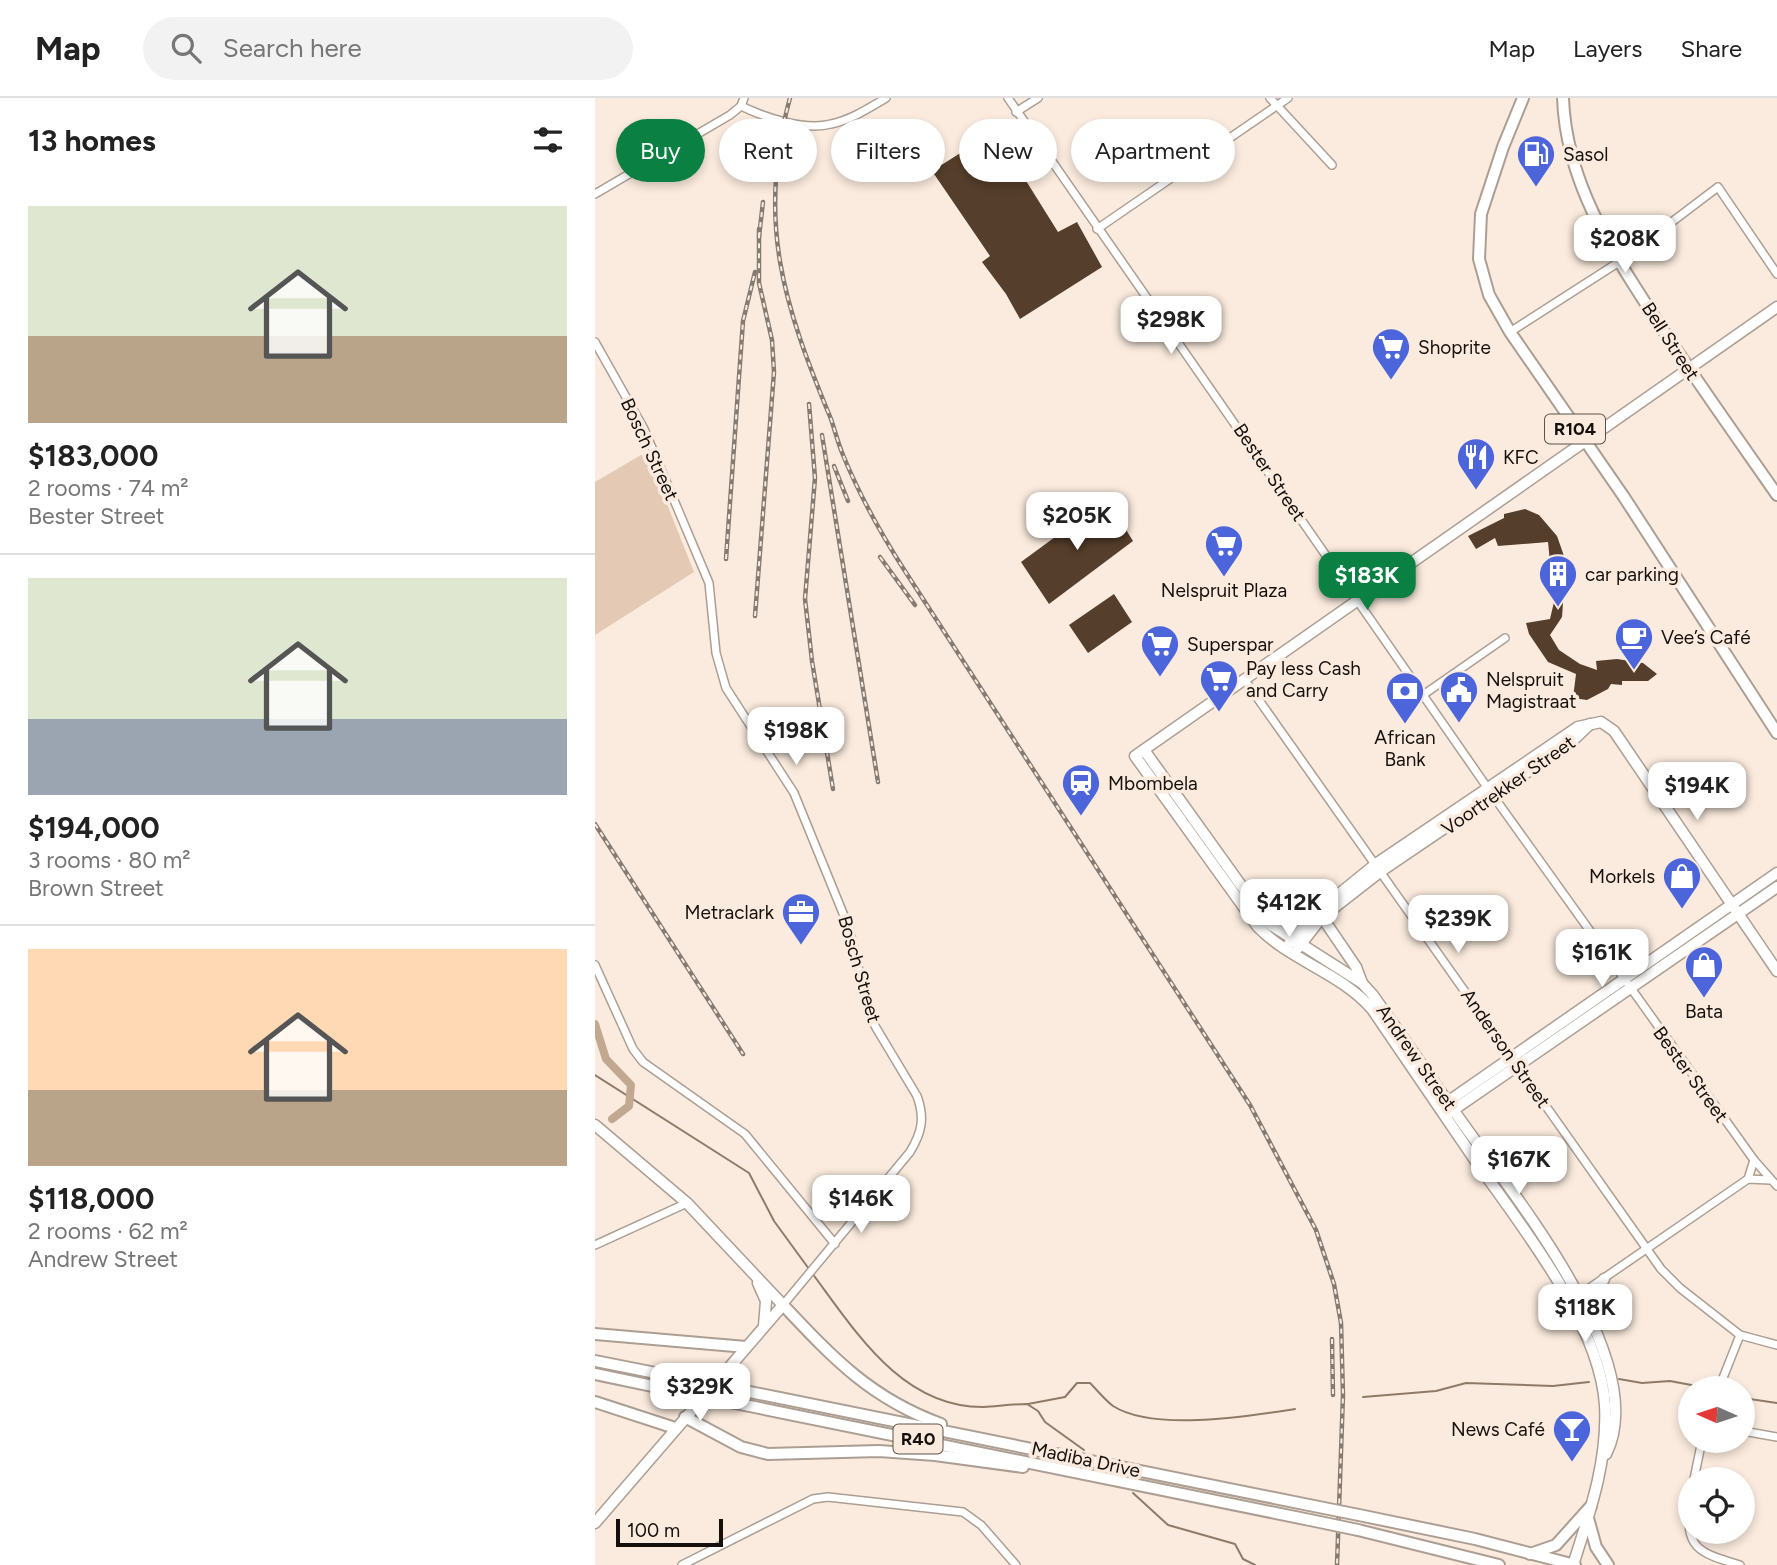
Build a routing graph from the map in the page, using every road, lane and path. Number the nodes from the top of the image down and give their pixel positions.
1 (744, 98) edge
2 (886, 98) edge
3 (1008, 98) edge
4 (1038, 98) edge
5 (1270, 98) edge
6 (1288, 98) edge
7 (1523, 98) edge
8 (1563, 98) edge
9 (741, 106) junction
10 (1278, 106) junction
11 (1016, 111) junction
12 (1332, 165) dead end
13 (595, 194) edge
14 (1097, 229) junction
15 (1619, 262) junction
16 (1777, 274) edge
17 (1776, 306) edge
18 (1510, 332) junction
19 (595, 342) edge
20 (1689, 369) junction
21 (1584, 442) junction
22 (1777, 495) edge
23 (1356, 601) junction
24 (1505, 638) dead end
25 (1244, 679) junction
26 (1423, 695) junction
27 (1777, 733) edge
28 (1139, 753) junction
29 (1491, 793) junction
30 (1379, 868) junction
31 (1777, 873) edge
32 (1777, 887) edge
33 (1733, 902) junction
34 (1739, 913) junction
35 (1322, 917) junction
36 (1310, 918) junction
37 (1271, 926) junction
38 (1296, 942) junction
39 (1289, 953) junction
40 (595, 965) edge
41 (1777, 971) edge
42 (1362, 983) junction
43 (1625, 984) junction
44 (1512, 1056) junction
45 (1519, 1065) junction
46 (1446, 1109) junction
47 (595, 1125) edge
48 (1754, 1160) junction
49 (1748, 1179) junction
50 (1770, 1180) junction
51 (1777, 1186) edge
52 (687, 1203) junction
53 (835, 1244) junction
54 (595, 1245) edge
55 (1646, 1249) junction
56 (749, 1269) junction
57 (1604, 1279) junction
58 (1579, 1296) junction
59 (1569, 1302) junction
60 (783, 1305) junction
61 (1590, 1316) junction
62 (764, 1326) junction
63 (595, 1334) edge
64 (1740, 1335) junction
65 (1777, 1345) edge
66 (746, 1347) junction
67 (595, 1361) edge
68 (595, 1374) edge
69 (1724, 1376) edge
70 (595, 1402) edge
71 (685, 1418) junction
72 (675, 1428) junction
73 (1755, 1433) edge
74 (972, 1435) junction
75 (1777, 1437) edge
76 (1604, 1458) junction
77 (1085, 1475) junction
78 (1591, 1506) junction
79 (1588, 1518) junction
80 (595, 1523) edge
81 (1696, 1544) edge
82 (1531, 1554) junction
83 (683, 1565) edge
84 (1016, 1565) edge
85 (1499, 1565) edge
86 (1574, 1565) edge
87 (1608, 1565) edge
88 (1741, 1565) edge

1 - 9 street
2 - 9 street
3 - 11 street, Bester Street
4 - 11 street
5 - 10 street
6 - 10 street
7 - 18 main road, R104
8 - 15 main road, Bell Street
9 - 13 street
10 - 12 street
10 - 14 street
11 - 14 street, Bester Street
14 - 23 street, Bester Street
15 - 16 street
15 - 18 street
15 - 20 main road, Bell Street
17 - 20 street
18 - 21 main road, R104
19 - 53 street, Bosch Street
20 - 21 street
20 - 22 main road, Bell Street
21 - 23 street
21 - 27 main road, R104
23 - 25 street
23 - 26 street, Bester Street
24 - 26 street
25 - 28 street
25 - 30 street, Anderson Street
26 - 29 street, Bester Street
28 - 37 street, Andrew Street
28 - 39 street, Andrew Street
29 - 30 street, Voortrekker Street
29 - 33 street, Voortrekker Street
29 - 43 street, Bester Street
30 - 35 street, Voortrekker Street
30 - 36 street, Voortrekker Street
30 - 44 street, Anderson Street
31 - 33 street
32 - 34 street
33 - 34 street
33 - 43 street
34 - 41 street
34 - 43 street
35 - 38 street, Voortrekker Street
35 - 42 street
36 - 37 street
36 - 38 street, Voortrekker Street
37 - 38 street, Andrew Street
38 - 39 street, Voortrekker Street
38 - 42 street, Andrew Street
39 - 46 street, Andrew Street
40 - 53 street
42 - 46 street, Andrew Street
43 - 44 street
43 - 45 street
43 - 48 street, Bester Street
44 - 45 street, Anderson Street
44 - 46 street
45 - 46 street
45 - 55 street, Anderson Street
46 - 58 street, Andrew Street
46 - 59 street, Andrew Street
47 - 52 street
48 - 49 street
48 - 50 street, Bester Street
49 - 50 street
49 - 55 street
50 - 51 street, Bester Street
52 - 54 street
52 - 56 street
53 - 60 street, Bosch Street
55 - 57 street
55 - 64 street, Anderson Street
56 - 60 street
56 - 62 street
57 - 58 street
57 - 61 street
58 - 59 street
58 - 61 street, Andrew Street
59 - 76 street, Andrew Street
60 - 62 street, Bosch Street
60 - 74 main road
61 - 76 street, Andrew Street
62 - 66 street, Bosch Street
63 - 66 main road
64 - 65 street, Anderson Street
64 - 69 street
66 - 71 street, Bosch Street
67 - 74 main road, Madiba Drive / R40, bridge
68 - 77 main road, Madiba Drive / R40, bridge
70 - 72 main road
71 - 72 street, Bosch Street
71 - 77 main road
72 - 80 street, Bosch Street
73 - 75 street
74 - 82 main road, Madiba Drive / R40, bridge
76 - 78 street, Andrew Street
77 - 85 main road, Madiba Drive / R40, bridge
78 - 79 street, Andrew Street
78 - 82 main road
79 - 86 street, Andrew Street
79 - 87 main road
81 - 88 street
82 - 86 main road, Madiba Drive / R40
83 - 84 street

